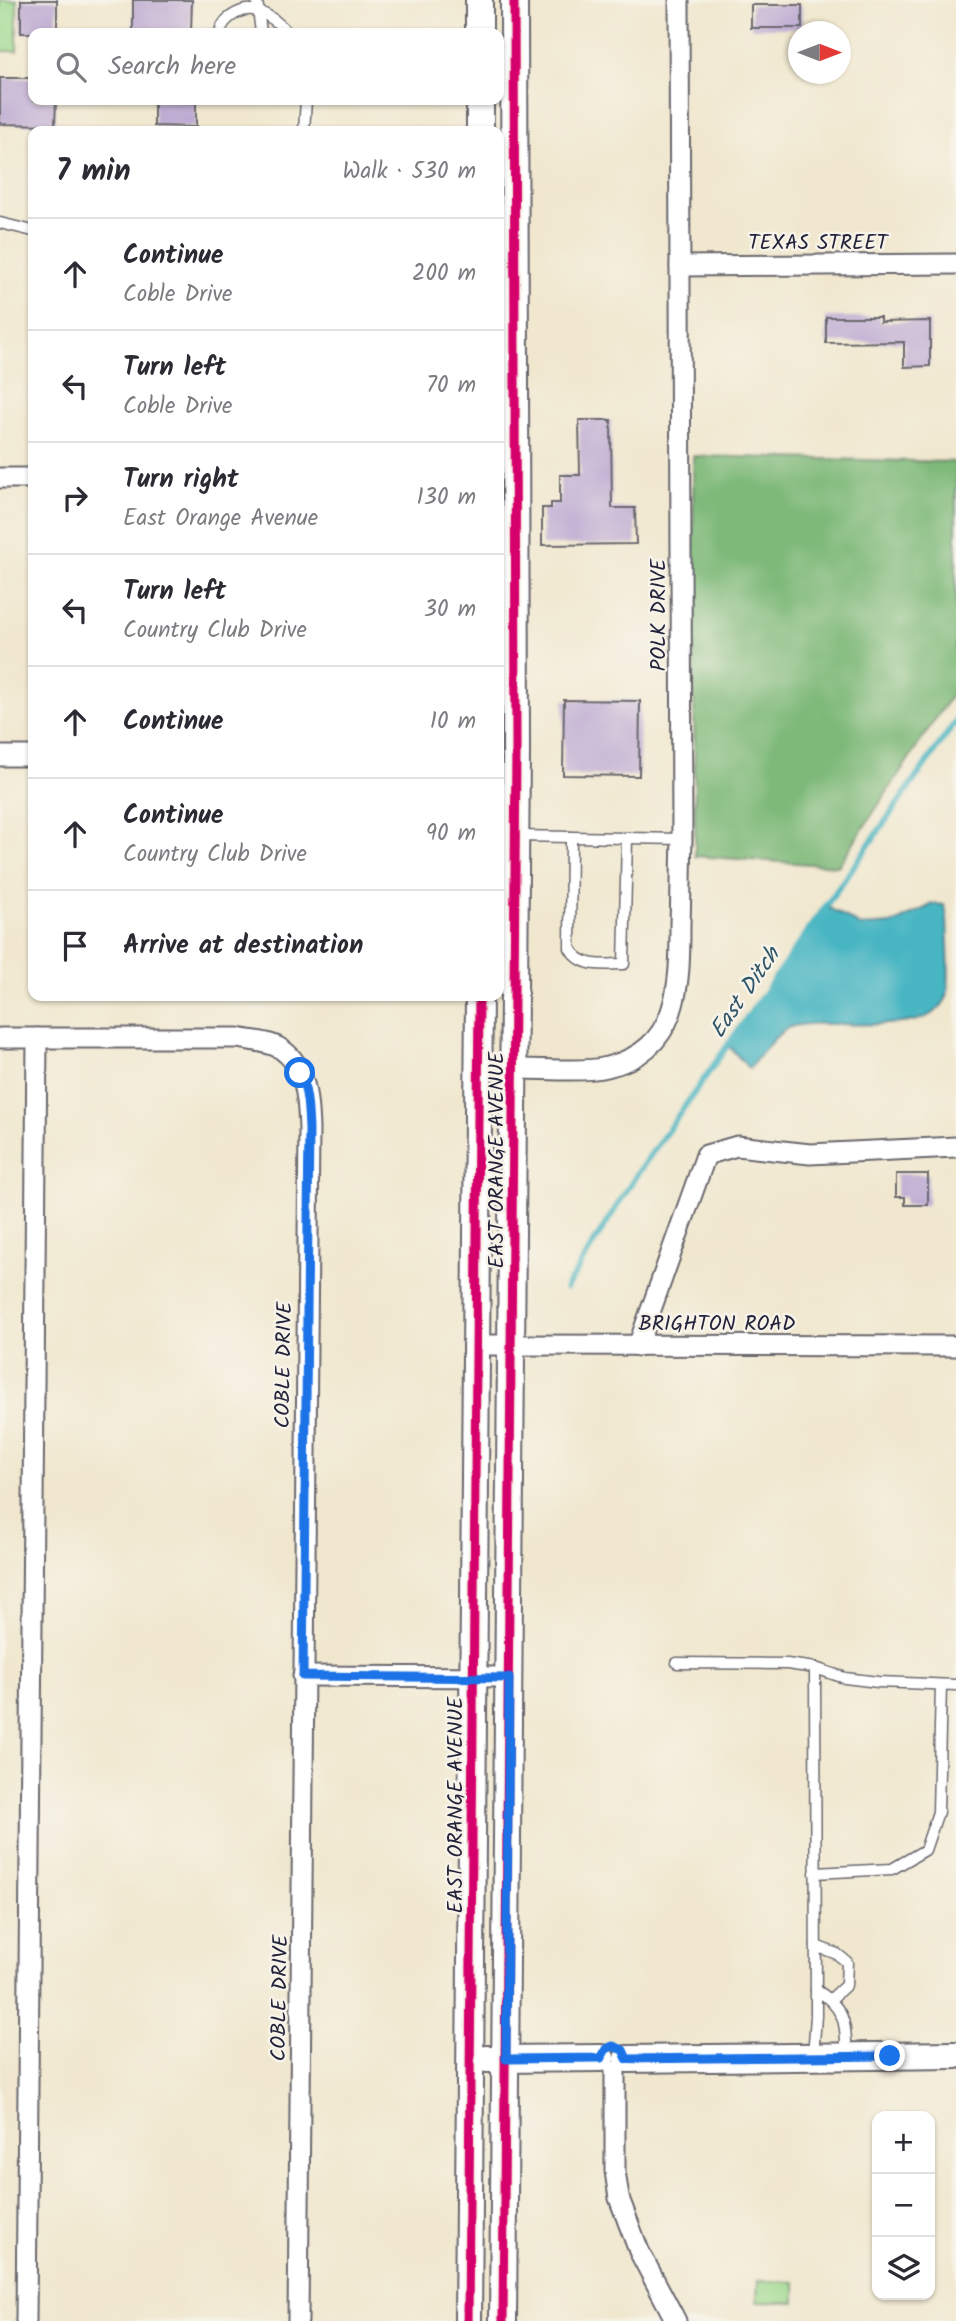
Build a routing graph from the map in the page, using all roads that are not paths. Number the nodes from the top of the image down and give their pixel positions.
1 (479, 0) edge
2 (514, 0) edge
3 (679, 0) edge
4 (257, 5) edge
5 (221, 28) edge
6 (260, 28) edge
7 (284, 28) edge
8 (479, 28) edge
9 (306, 105) edge
10 (480, 105) edge
11 (304, 126) edge
12 (480, 126) edge
13 (0, 223) edge
14 (28, 229) edge
15 (956, 264) edge
16 (680, 266) junction
17 (508, 477) edge
18 (0, 478) edge
19 (28, 478) edge
20 (0, 756) edge
21 (28, 756) edge
22 (516, 836) junction
23 (571, 837) junction
24 (627, 838) junction
25 (682, 839) junction
26 (480, 1001) edge
27 (0, 1038) edge
28 (37, 1038) junction
29 (479, 1069) junction
30 (514, 1069) junction
31 (956, 1147) edge
32 (477, 1345) junction
33 (512, 1346) junction
34 (638, 1346) junction
35 (956, 1346) edge
36 (677, 1663) dead end
37 (815, 1668) junction
38 (303, 1676) junction
39 (474, 1677) junction
40 (509, 1678) junction
41 (941, 1685) junction
42 (956, 1685) edge
43 (815, 1873) junction
44 (816, 1947) junction
45 (816, 1990) junction
46 (831, 1999) junction
47 (814, 2051) junction
48 (956, 2055) edge
49 (846, 2056) junction
50 (471, 2059) junction
51 (506, 2059) junction
52 (614, 2063) junction
53 (26, 2321) edge
54 (298, 2321) edge
55 (468, 2321) edge
56 (503, 2321) edge
57 (676, 2321) edge

1 - 8 street
2 - 17 street, EAST ORANGE AVENUE
3 - 16 street, POLK DRIVE
4 - 5 lane
4 - 6 lane
4 - 7 lane
9 - 11 lane
10 - 12 street
13 - 14 lane
15 - 16 street, TEXAS STREET
16 - 25 street, POLK DRIVE
17 - 22 street, EAST ORANGE AVENUE
18 - 19 street
20 - 21 street
22 - 23 lane
22 - 30 street, EAST ORANGE AVENUE
23 - 24 lane
23 - 24 lane
24 - 25 lane
25 - 30 street, POLK DRIVE
26 - 29 street, EAST ORANGE AVENUE
27 - 28 street
28 - 38 street, COBLE DRIVE
28 - 53 street
29 - 30 street, POLK DRIVE
29 - 32 street, EAST ORANGE AVENUE
30 - 33 street, EAST ORANGE AVENUE
31 - 34 street
32 - 33 street, BRIGHTON ROAD
32 - 39 street, EAST ORANGE AVENUE
33 - 34 street, BRIGHTON ROAD
33 - 40 street, EAST ORANGE AVENUE
34 - 35 street, BRIGHTON ROAD
36 - 37 lane
37 - 41 lane
37 - 43 lane
38 - 39 street
38 - 54 street, COBLE DRIVE
39 - 40 street
39 - 50 street, EAST ORANGE AVENUE
40 - 51 street, EAST ORANGE AVENUE
41 - 42 lane
41 - 43 lane
43 - 44 lane
44 - 45 lane
44 - 46 lane
45 - 46 lane
45 - 47 lane
46 - 49 lane
47 - 49 street
47 - 52 street
48 - 49 street
50 - 51 street
50 - 55 street, EAST ORANGE AVENUE
51 - 52 street
51 - 56 street, EAST ORANGE AVENUE
52 - 57 street

